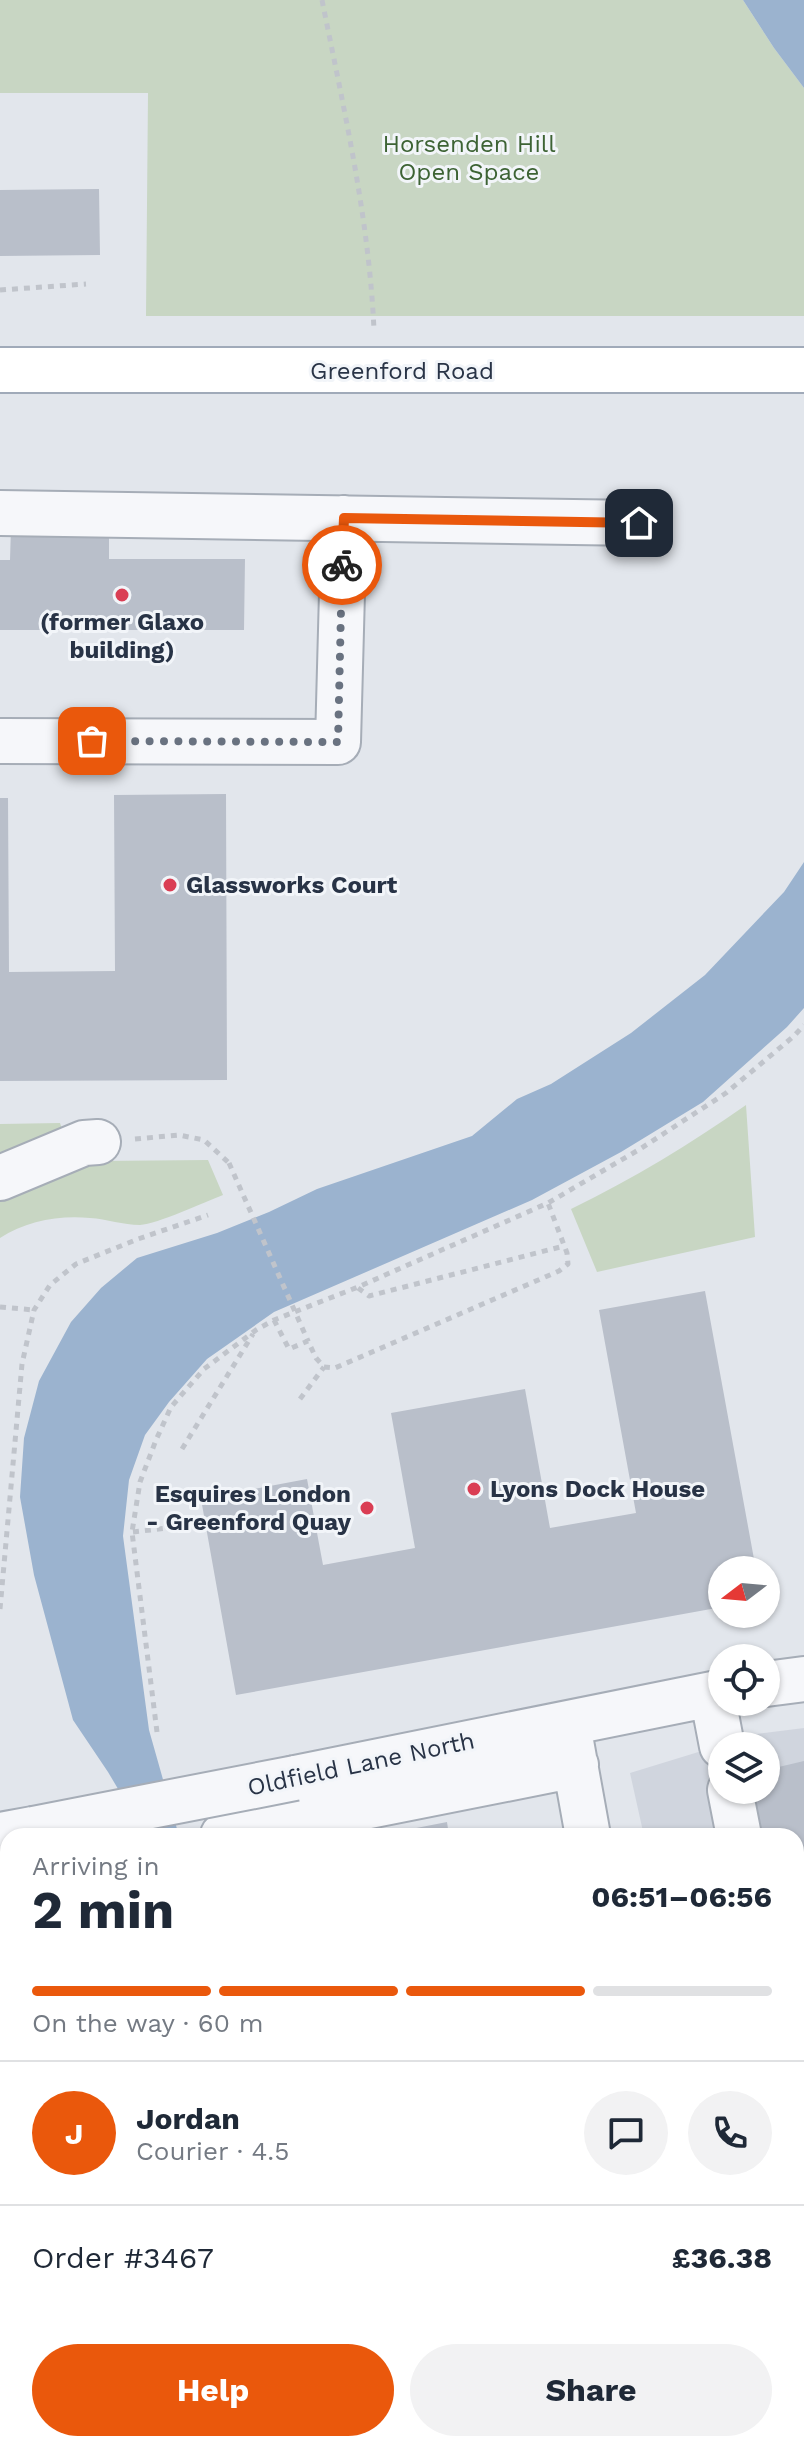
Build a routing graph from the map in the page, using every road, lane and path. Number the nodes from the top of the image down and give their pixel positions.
1 (322, 0) edge
2 (371, 283) dead end
3 (86, 284) dead end
4 (0, 290) edge
5 (0, 370) edge
6 (804, 370) edge
7 (0, 513) edge
8 (344, 518) junction
9 (639, 523) dead end
10 (0, 741) edge
11 (804, 1025) edge
12 (98, 1142) joint
13 (0, 1178) edge
14 (548, 1203) junction
15 (208, 1215) dead end
16 (564, 1246) junction
17 (358, 1287) junction
18 (0, 1307) edge
19 (34, 1310) junction
20 (274, 1320) junction
21 (256, 1330) junction
22 (308, 1341) junction
23 (324, 1367) junction
24 (300, 1399) dead end
25 (182, 1449) dead end
26 (168, 1528) dead end
27 (132, 1532) junction
28 (0, 1609) edge
29 (804, 1679) edge
30 (780, 1682) edge
31 (708, 1695) edge
32 (567, 1722) junction
33 (157, 1732) dead end
34 (576, 1765) junction
35 (733, 1804) edge
36 (38, 1828) edge
37 (258, 1828) edge
38 (583, 1828) edge
39 (737, 1828) edge

1 - 2 path
3 - 4 path
5 - 6 main road, Greenford Road
7 - 8 street
8 - 9 street
8 - 10 street
11 - 14 path
12 - 13 street
12 - 22 path, bridge
14 - 16 path
14 - 17 path
15 - 19 path
16 - 17 path
16 - 23 path
17 - 20 path
18 - 19 path
19 - 28 path
20 - 21 path
20 - 22 path
21 - 25 path
21 - 27 path
22 - 23 path
23 - 24 path
26 - 27 path
27 - 33 path
29 - 30 street
31 - 32 street, Oldfield Lane North
32 - 34 street
32 - 36 street, Oldfield Lane North, bridge
34 - 37 street
34 - 38 street
35 - 39 street

